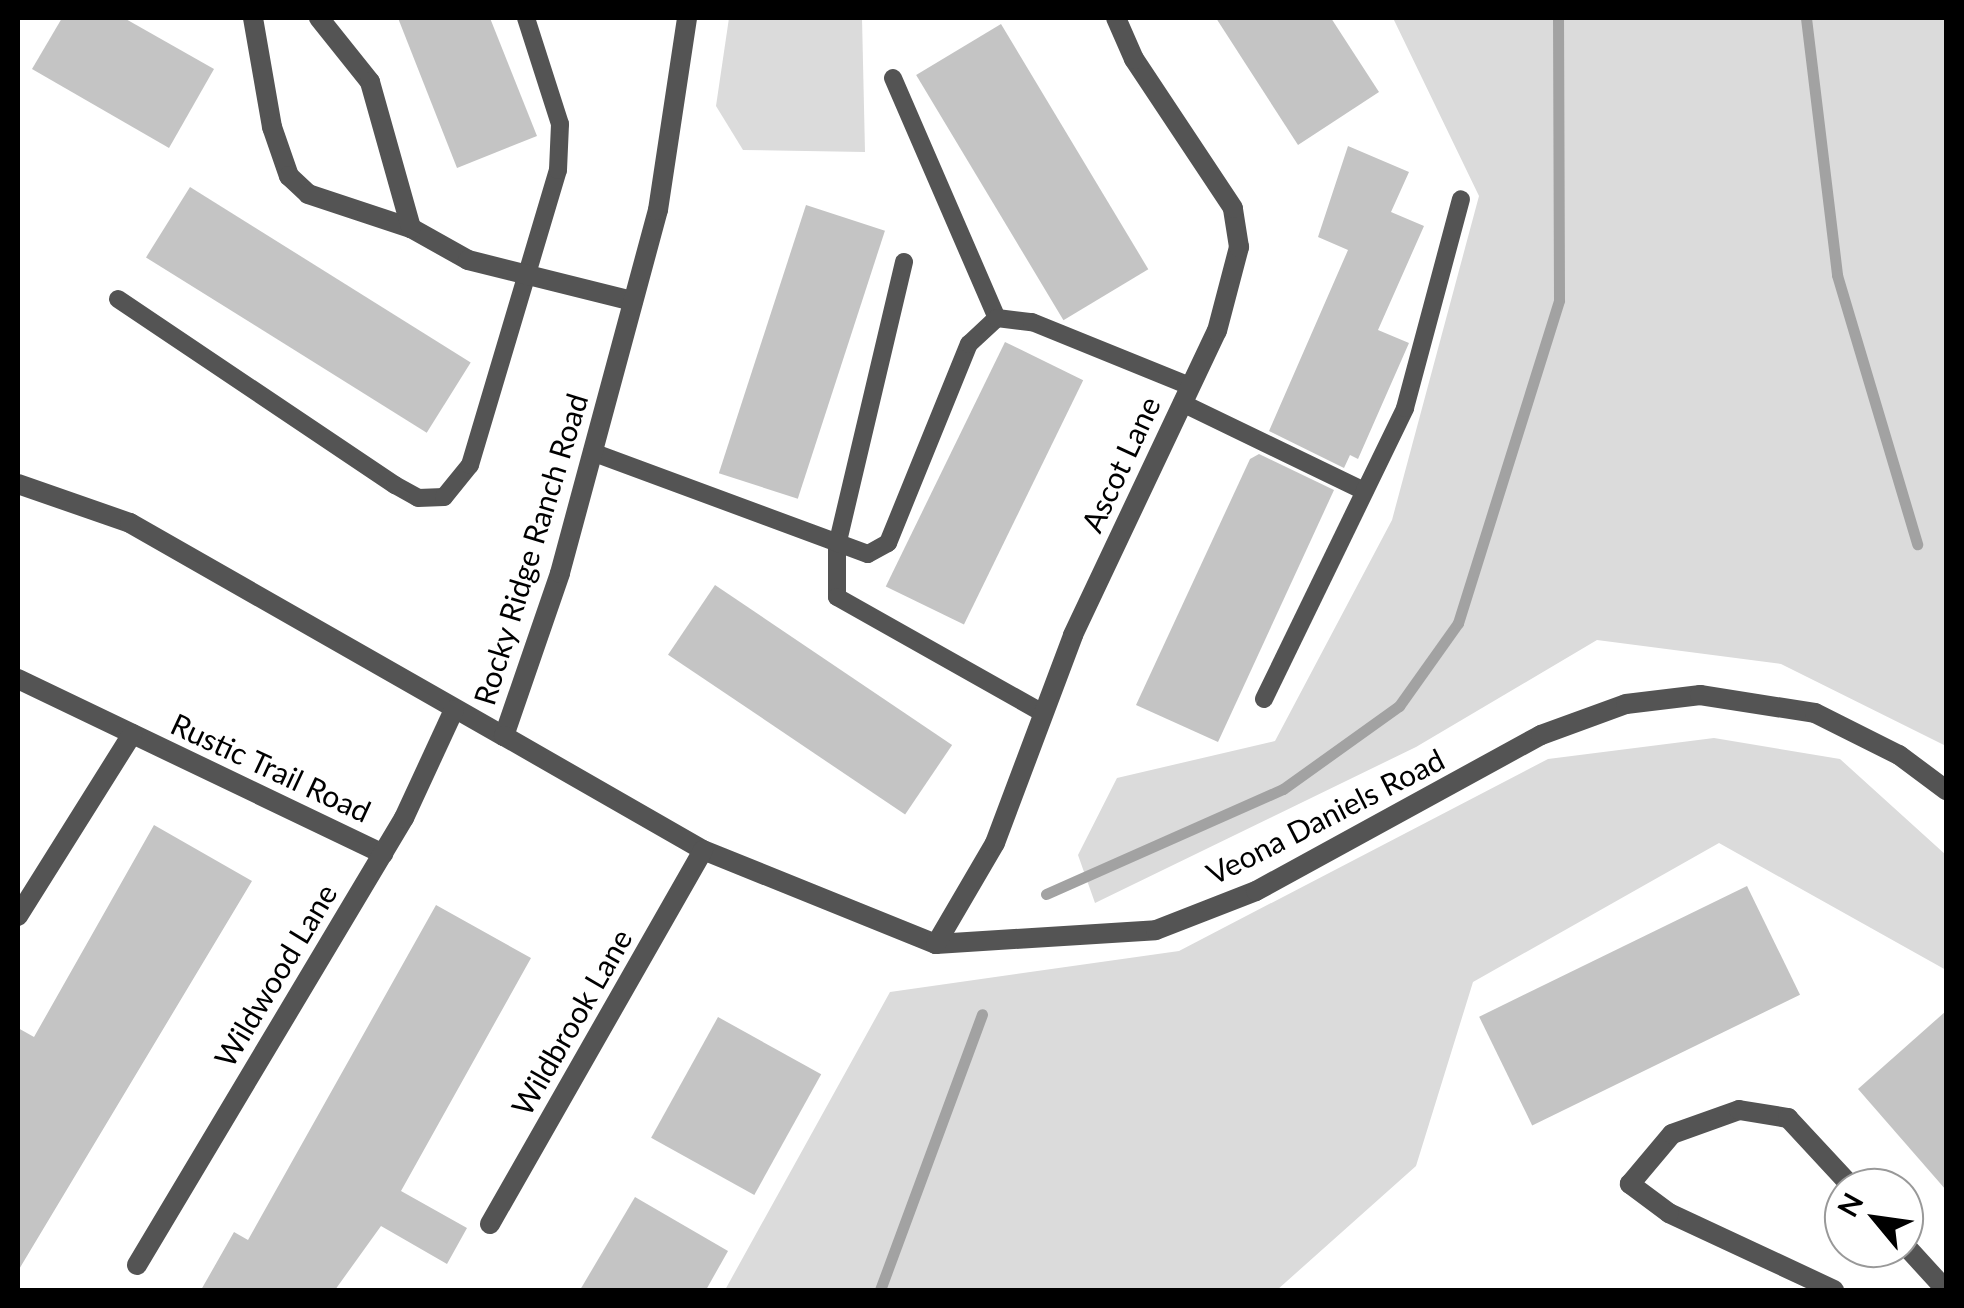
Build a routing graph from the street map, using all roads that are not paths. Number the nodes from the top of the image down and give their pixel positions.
1 (253, 18) edge
2 (319, 18) edge
3 (526, 18) edge
4 (687, 18) edge
5 (1116, 18) edge
6 (893, 78) dead end
7 (1462, 199) dead end
8 (411, 228) junction
9 (904, 262) dead end
10 (528, 275) junction
11 (118, 299) dead end
12 (632, 301) junction
13 (997, 318) junction
14 (1186, 394) junction
15 (592, 452) junction
16 (18, 484) edge
17 (1364, 491) junction
18 (837, 546) junction
19 (18, 680) edge
20 (1264, 699) dead end
21 (454, 710) junction
22 (1043, 713) junction
23 (132, 734) junction
24 (504, 736) junction
25 (1946, 790) edge
26 (703, 850) junction
27 (383, 854) junction
28 (18, 916) edge
29 (936, 944) junction
30 (1834, 1168) edge
31 (490, 1224) dead end
32 (136, 1265) dead end
33 (1924, 1266) edge
34 (1834, 1290) edge
35 (1946, 1290) edge

1 - 8 street
2 - 8 street
3 - 10 lane
4 - 12 street, Rocky Ridge Ranch Road
5 - 14 street, Ascot Lane
6 - 13 lane
7 - 17 lane
8 - 10 street
9 - 18 lane
10 - 11 lane
10 - 12 street
12 - 15 street, Rocky Ridge Ranch Road
13 - 14 lane
13 - 18 lane
14 - 17 lane
14 - 22 street, Ascot Lane
15 - 18 lane
15 - 24 street, Rocky Ridge Ranch Road
16 - 21 street, Rocky Ridge Ranch Road
17 - 20 lane
18 - 22 lane
19 - 23 street, Rustic Trail Road
21 - 24 street, Rocky Ridge Ranch Road
21 - 27 street, Wildwood Lane
22 - 29 street, Ascot Lane
23 - 27 street, Rustic Trail Road
23 - 28 street, Rustic Trail Road
24 - 26 street, Veona Daniels Road
25 - 29 street, Veona Daniels Road
26 - 29 street, Veona Daniels Road
26 - 31 street, Wildbrook Lane
27 - 32 street, Wildwood Lane
30 - 34 street
33 - 35 street

